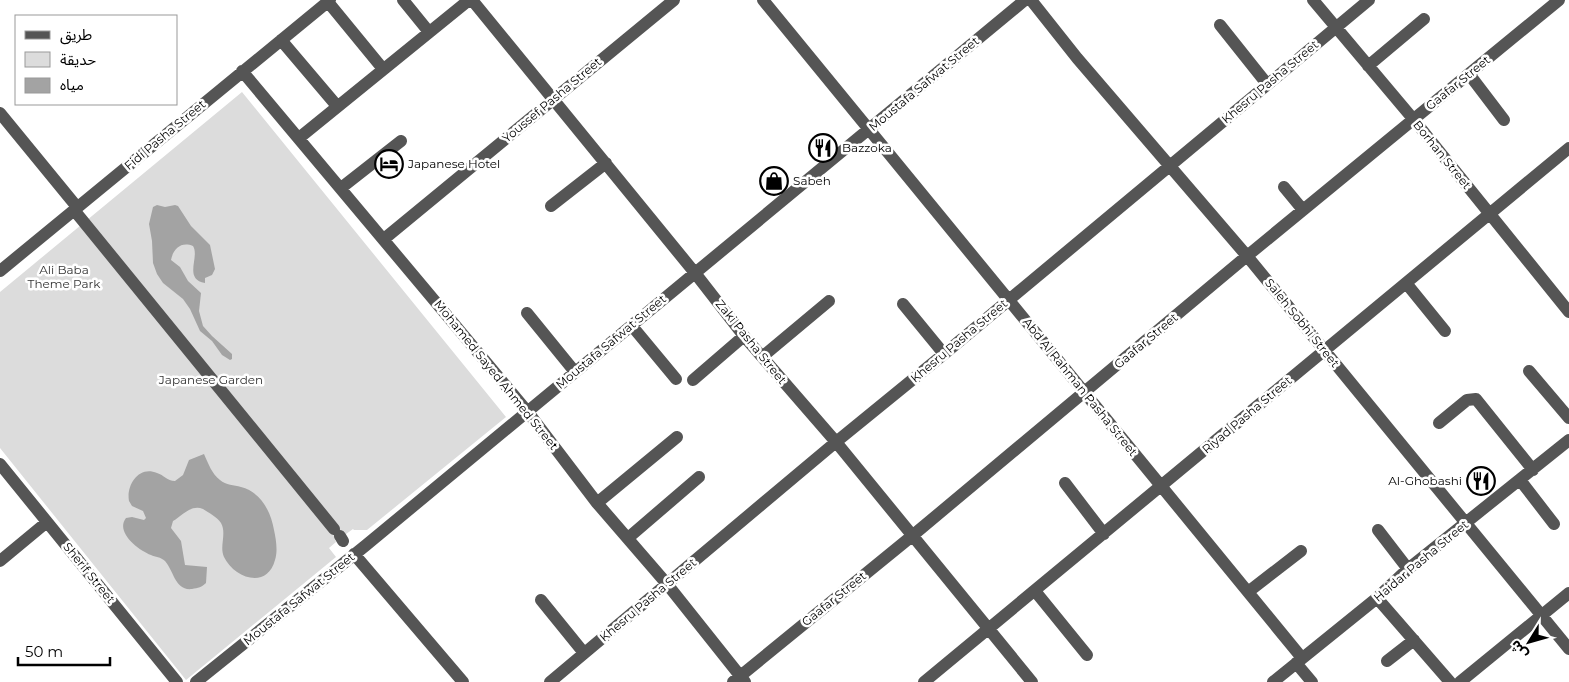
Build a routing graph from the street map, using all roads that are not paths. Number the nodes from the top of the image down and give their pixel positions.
1 (403, 0) edge
2 (470, 0) edge
3 (674, 0) edge
4 (763, 0) edge
5 (1025, 0) edge
6 (1031, 0) edge
7 (1314, 0) edge
8 (1369, 0) edge
9 (1559, 0) edge
10 (329, 1) edge
11 (1424, 19) dead end
12 (1220, 25) dead end
13 (1336, 27) junction
14 (429, 32) junction
15 (281, 40) junction
16 (1368, 66) junction
17 (383, 69) junction
18 (242, 71) junction
19 (1469, 74) junction
20 (1267, 84) junction
21 (554, 99) junction
22 (337, 106) junction
23 (0, 113) edge
24 (1414, 120) junction
25 (1504, 120) dead end
26 (870, 130) junction
27 (299, 138) junction
28 (401, 141) dead end
29 (1569, 148) edge
30 (606, 163) junction
31 (1170, 165) junction
32 (1284, 187) dead end
33 (342, 188) junction
34 (551, 206) dead end
35 (75, 209) junction
36 (1303, 210) junction
37 (1489, 214) junction
38 (384, 239) junction
39 (1247, 256) junction
40 (0, 271) edge
41 (695, 273) junction
42 (1406, 283) junction
43 (1009, 299) junction
44 (829, 301) dead end
45 (903, 304) dead end
46 (1569, 312) edge
47 (527, 313) dead end
48 (632, 326) junction
49 (1445, 332) dead end
50 (744, 336) junction
51 (1325, 351) junction
52 (944, 354) junction
53 (762, 357) junction
54 (1529, 371) dead end
55 (576, 372) junction
56 (676, 379) dead end
57 (693, 380) dead end
58 (1084, 392) junction
59 (527, 411) junction
60 (1569, 418) edge
61 (1439, 423) dead end
62 (677, 437) dead end
63 (1569, 440) edge
64 (836, 442) junction
65 (0, 464) edge
66 (1533, 470) junction
67 (699, 477) dead end
68 (1520, 480) junction
69 (1064, 483) dead end
70 (1162, 486) junction
71 (597, 503) junction
72 (48, 522) junction
73 (1466, 523) junction
74 (1554, 524) dead end
75 (1378, 530) dead end
76 (1104, 534) junction
77 (339, 535) dead end
78 (912, 536) junction
79 (628, 538) junction
80 (1301, 551) dead end
81 (354, 554) junction
82 (0, 561) edge
83 (1408, 570) junction
84 (667, 584) junction
85 (1036, 591) junction
86 (1248, 592) junction
87 (1569, 593) edge
88 (1377, 598) junction
89 (541, 600) dead end
90 (1542, 615) junction
91 (988, 630) junction
92 (1414, 640) junction
93 (1569, 649) edge
94 (584, 653) junction
95 (1087, 655) dead end
96 (1299, 660) junction
97 (1387, 661) dead end
98 (739, 680) edge
99 (177, 682) edge
100 (196, 682) edge
101 (463, 682) edge
102 (550, 682) edge
103 (924, 682) edge
104 (1032, 682) edge
105 (1273, 682) edge
106 (1312, 682) edge
107 (1450, 682) edge
108 (1460, 682) edge

1 - 14 street
2 - 14 street
2 - 21 street, Zaki Pasha Street
3 - 21 street, Youssef Pasha Street
4 - 26 street, Abd Al Rahman Pasha Street
5 - 26 street, Moustafa Safwat Street
6 - 31 street, Saleh Sobhi Street
7 - 13 street, Borhan Street
8 - 13 street, Khesru Pasha Street
9 - 19 street, Gaafar Street
10 - 15 street, Fidi Pasha Street
10 - 17 street
11 - 16 street
12 - 20 street
13 - 16 street, Borhan Street
13 - 20 street, Khesru Pasha Street
14 - 17 street
15 - 18 street, Fidi Pasha Street
15 - 22 street
16 - 24 street, Borhan Street
17 - 22 street
18 - 27 street, Mohamed Sayed Ahmed Street
18 - 35 street, Fidi Pasha Street
19 - 24 street, Gaafar Street
19 - 25 street
20 - 31 street, Khesru Pasha Street
21 - 30 street, Zaki Pasha Street
21 - 38 street, Youssef Pasha Street
22 - 27 street
23 - 35 street
24 - 36 street, Gaafar Street
24 - 37 street, Borhan Street
26 - 41 street, Moustafa Safwat Street
26 - 43 street, Abd Al Rahman Pasha Street
27 - 33 street, Mohamed Sayed Ahmed Street
28 - 33 street
29 - 37 street, Riyad Pasha Street
30 - 34 street
30 - 41 street, Zaki Pasha Street
31 - 39 street, Saleh Sobhi Street
31 - 43 street, Khesru Pasha Street
32 - 36 street
33 - 38 street, Mohamed Sayed Ahmed Street
35 - 40 street, Fidi Pasha Street
35 - 77 street
36 - 39 street, Gaafar Street
37 - 42 street, Riyad Pasha Street
37 - 46 street, Borhan Street
38 - 59 street, Mohamed Sayed Ahmed Street
39 - 51 street, Saleh Sobhi Street
39 - 58 street, Gaafar Street
41 - 48 street, Moustafa Safwat Street
41 - 50 street, Zaki Pasha Street
42 - 49 street
42 - 51 street, Riyad Pasha Street
43 - 52 street, Khesru Pasha Street
43 - 58 street, Abd Al Rahman Pasha Street
44 - 53 street
45 - 52 street
47 - 55 street
48 - 55 street, Moustafa Safwat Street
48 - 56 street
50 - 53 street, Zaki Pasha Street
50 - 57 street
51 - 70 street, Riyad Pasha Street
51 - 73 street, Saleh Sobhi Street
52 - 64 street, Khesru Pasha Street
53 - 64 street, Zaki Pasha Street
54 - 60 street
55 - 59 street, Moustafa Safwat Street
58 - 70 street, Abd Al Rahman Pasha Street
58 - 78 street, Gaafar Street
59 - 71 street, Mohamed Sayed Ahmed Street
59 - 81 street, Moustafa Safwat Street
61 - 66 street
62 - 71 street
63 - 66 street, Haidar Pasha Street
64 - 78 street, Zaki Pasha Street
64 - 84 street, Khesru Pasha Street
65 - 72 street, Sherif Street
66 - 68 street, Haidar Pasha Street
67 - 79 street
68 - 73 street, Haidar Pasha Street
68 - 74 street
69 - 76 street
70 - 76 street, Riyad Pasha Street
70 - 86 street, Abd Al Rahman Pasha Street
71 - 79 street, Mohamed Sayed Ahmed Street
72 - 82 street
72 - 99 street, Sherif Street
73 - 83 street, Haidar Pasha Street
73 - 90 street, Saleh Sobhi Street
75 - 83 street
76 - 85 street, Riyad Pasha Street
78 - 91 street, Zaki Pasha Street
78 - 98 street, Gaafar Street
79 - 84 street, Mohamed Sayed Ahmed Street
80 - 86 street
81 - 100 street, Moustafa Safwat Street
81 - 101 street
83 - 88 street, Haidar Pasha Street
84 - 94 street, Khesru Pasha Street
84 - 98 street, Mohamed Sayed Ahmed Street
85 - 91 street, Riyad Pasha Street
85 - 95 street
86 - 96 street, Abd Al Rahman Pasha Street
87 - 90 street
88 - 92 street
88 - 96 street, Haidar Pasha Street
89 - 94 street
90 - 93 street, Saleh Sobhi Street
90 - 108 street
91 - 103 street, Riyad Pasha Street
91 - 104 street, Zaki Pasha Street
92 - 97 street
92 - 107 street
94 - 102 street, Khesru Pasha Street
96 - 105 street, Haidar Pasha Street
96 - 106 street, Abd Al Rahman Pasha Street

